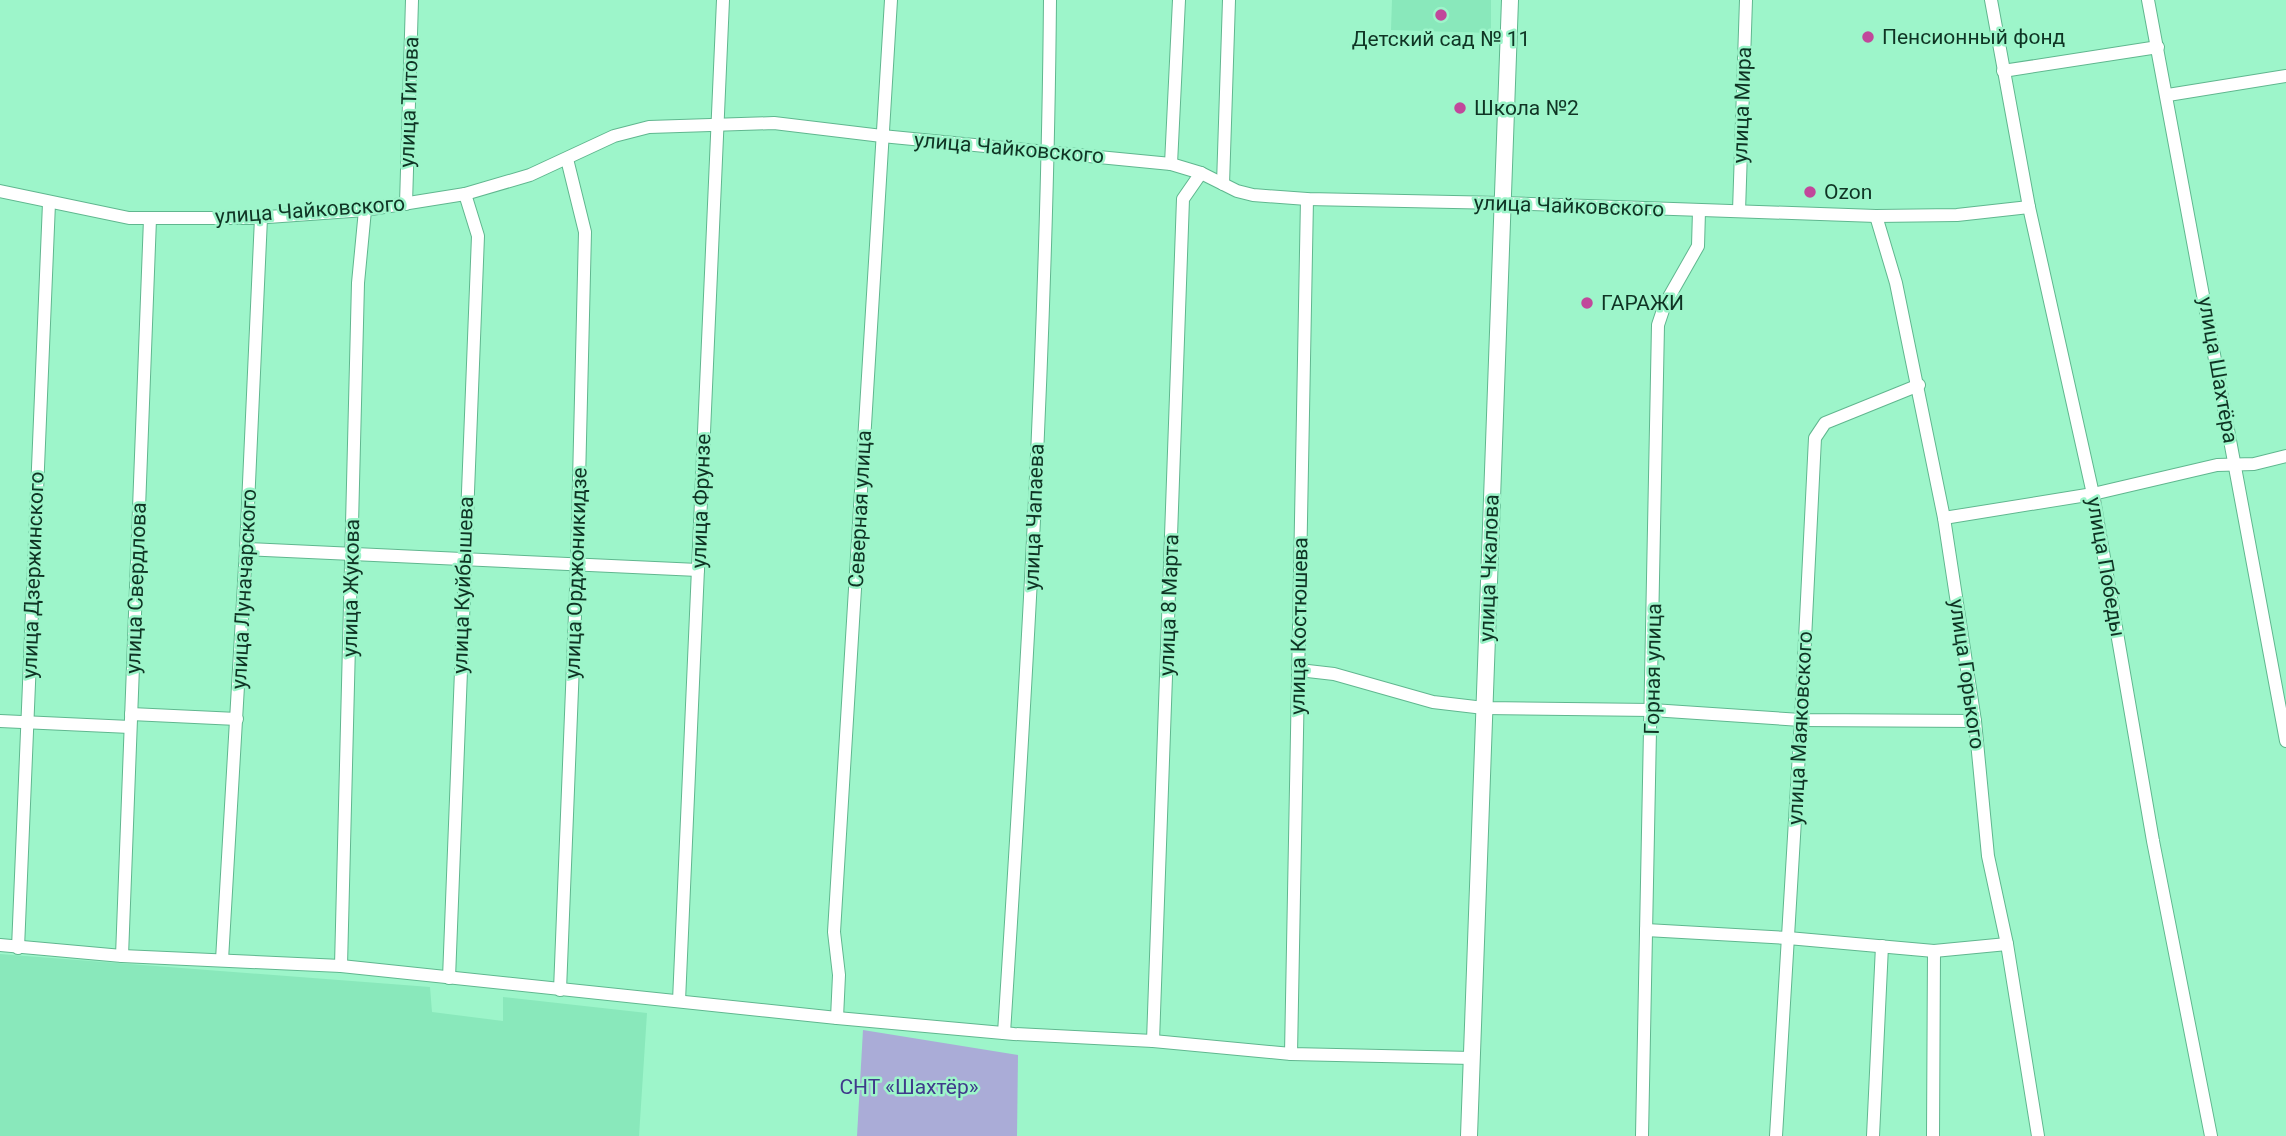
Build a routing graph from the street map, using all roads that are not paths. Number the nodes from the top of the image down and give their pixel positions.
1 (412, 0) edge
2 (723, 0) edge
3 (891, 0) edge
4 (1050, 0) edge
5 (1180, 0) edge
6 (1229, 0) edge
7 (1510, 0) edge
8 (1746, 0) edge
9 (1991, 0) edge
10 (2148, 0) edge
11 (2158, 47) junction
12 (2003, 71) junction
13 (2286, 76) edge
14 (2168, 95) junction
15 (716, 124) junction
16 (882, 136) junction
17 (1048, 152) junction
18 (567, 159) junction
19 (1171, 164) junction
20 (1201, 173) junction
21 (1223, 184) junction
22 (0, 191) edge
23 (465, 194) junction
24 (1307, 199) junction
25 (49, 203) junction
26 (1502, 203) junction
27 (406, 204) junction
28 (2029, 207) junction
29 (365, 210) junction
30 (1699, 211) junction
31 (1739, 211) junction
32 (1876, 216) junction
33 (261, 218) junction
34 (150, 219) junction
35 (1919, 385) junction
36 (2286, 456) edge
37 (2235, 465) junction
38 (2093, 494) junction
39 (1944, 517) junction
40 (246, 549) junction
41 (352, 554) junction
42 (464, 558) junction
43 (577, 564) junction
44 (698, 570) junction
45 (1299, 670) junction
46 (1485, 708) junction
47 (1652, 710) junction
48 (237, 719) junction
49 (1801, 719) junction
50 (0, 720) edge
51 (131, 721) junction
52 (1975, 721) junction
53 (27, 722) junction
54 (2286, 741) edge
55 (1646, 930) junction
56 (1788, 938) junction
57 (2007, 944) junction
58 (0, 945) edge
59 (1882, 946) junction
60 (18, 948) junction
61 (1934, 951) junction
62 (122, 956) junction
63 (222, 960) junction
64 (341, 966) junction
65 (449, 978) junction
66 (560, 990) junction
67 (679, 1002) junction
68 (837, 1018) junction
69 (1004, 1033) junction
70 (1153, 1041) junction
71 (1292, 1054) junction
72 (1472, 1058) junction
73 (1469, 1136) edge
74 (1642, 1136) edge
75 (1776, 1136) edge
76 (1873, 1136) edge
77 (1933, 1136) edge
78 (2038, 1136) edge
79 (2211, 1136) edge

1 - 27 street, улица Титова
2 - 15 street, улица Фрунзе
3 - 16 street, Северная улица
4 - 17 street, улица Чапаева
5 - 19 street
6 - 21 street
7 - 26 main road, улица Чкалова
8 - 31 street, улица Мира
9 - 12 street, улица Победы
10 - 11 street, улица Шахтёра
11 - 12 street
11 - 14 street, улица Шахтёра
12 - 28 street, улица Победы
13 - 14 street
14 - 37 street, улица Шахтёра
15 - 16 street, улица Чайковского
15 - 18 street, улица Чайковского
15 - 44 street, улица Фрунзе
16 - 17 street, улица Чайковского
16 - 68 street, Северная улица
17 - 19 street, улица Чайковского
17 - 69 street, улица Чапаева
18 - 23 street, улица Чайковского
18 - 43 street, улица Орджоникидзе
19 - 20 street, улица Чайковского
20 - 21 street, улица Чайковского
20 - 70 street, улица 8 Марта
21 - 24 street, улица Чайковского
22 - 25 street, улица Чайковского
23 - 27 street, улица Чайковского
23 - 42 street, улица Куйбышева
24 - 26 street, улица Чайковского
24 - 45 street, улица Костюшева
25 - 34 street, улица Чайковского
25 - 53 street, улица Дзержинского
26 - 30 street, улица Чайковского
26 - 46 main road, улица Чкалова
27 - 29 street, улица Чайковского
28 - 32 street, улица Чайковского
28 - 38 street, улица Победы
29 - 33 street, улица Чайковского
29 - 41 street, улица Жукова
30 - 31 street, улица Чайковского
30 - 47 street, Горная улица
31 - 32 street, улица Чайковского
32 - 35 street, улица Горького
33 - 34 street, улица Чайковского
33 - 40 street, улица Луначарского
34 - 51 street, улица Свердлова
35 - 39 street, улица Горького
35 - 49 street, улица Маяковского
36 - 37 street
37 - 38 street
37 - 54 street, улица Шахтёра
38 - 39 street
38 - 79 street, улица Победы
39 - 52 street, улица Горького
40 - 41 street
40 - 48 street, улица Луначарского
41 - 42 street
41 - 64 street, улица Жукова
42 - 43 street
42 - 65 street, улица Куйбышева
43 - 44 street
43 - 66 street, улица Орджоникидзе
44 - 67 street, улица Фрунзе
45 - 46 street
45 - 71 street, улица Костюшева
46 - 47 street
46 - 72 main road, улица Чкалова
47 - 49 street
47 - 55 street, Горная улица
48 - 51 street
48 - 63 street, улица Луначарского
49 - 52 street
49 - 56 street, улица Маяковского
50 - 53 street
51 - 53 street
51 - 62 street, улица Свердлова
52 - 57 street, улица Горького
53 - 60 street, улица Дзержинского
55 - 56 street
55 - 74 street, Горная улица
56 - 59 street
56 - 75 street, улица Маяковского
57 - 61 street
57 - 78 street, улица Горького
58 - 60 street
59 - 61 street
59 - 76 street
60 - 62 street
61 - 77 street
62 - 63 street
63 - 64 street
64 - 65 street
65 - 66 street
66 - 67 street
67 - 68 street
68 - 69 street
69 - 70 street
70 - 71 street
71 - 72 street
72 - 73 main road, улица Чкалова

